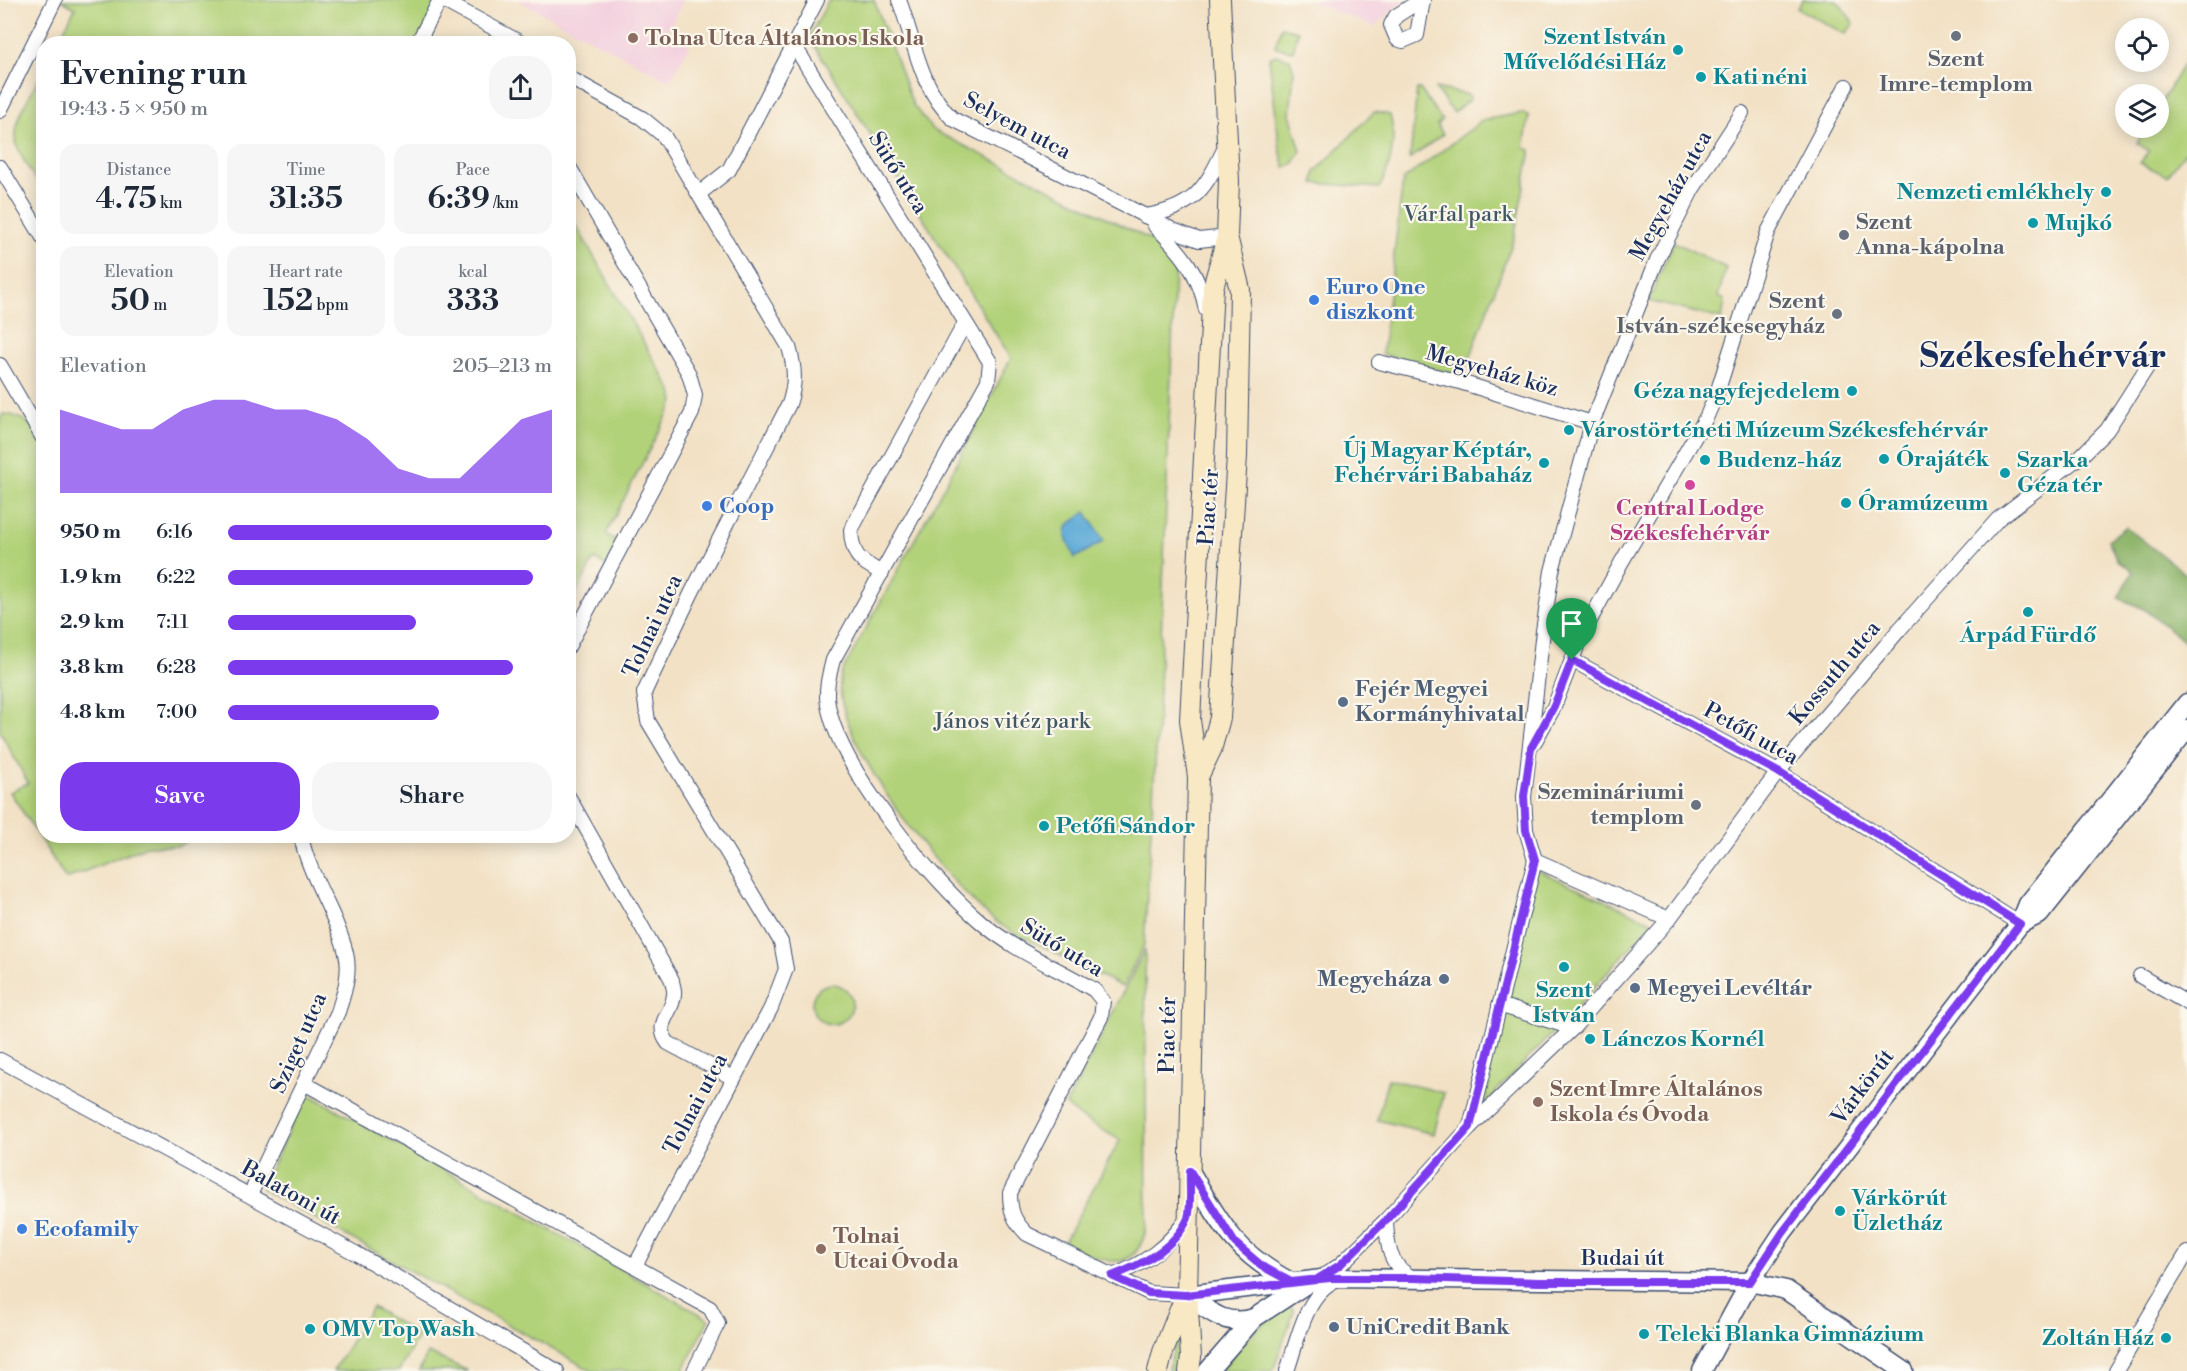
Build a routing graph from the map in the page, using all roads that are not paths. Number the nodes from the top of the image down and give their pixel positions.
1 (55, 0) edge
2 (441, 0) edge
3 (817, 0) edge
4 (899, 0) edge
5 (1220, 0) edge
6 (36, 36) edge
7 (36, 36) edge
8 (421, 36) edge
9 (508, 36) edge
10 (794, 45) junction
11 (576, 82) edge
12 (1846, 86) dead end
13 (0, 111) edge
14 (1742, 113) dead end
15 (1228, 141) junction
16 (0, 167) edge
17 (576, 179) edge
18 (700, 193) junction
19 (1145, 216) junction
20 (36, 227) edge
21 (1227, 237) junction
22 (965, 323) junction
23 (1210, 331) junction
24 (2151, 361) dead end
25 (1379, 362) dead end
26 (0, 365) edge
27 (1592, 423) junction
28 (36, 426) edge
29 (882, 573) junction
30 (576, 632) edge
31 (1572, 660) junction
32 (2187, 703) edge
33 (2187, 729) edge
34 (1531, 748) junction
35 (1778, 772) junction
36 (1198, 777) junction
37 (576, 810) edge
38 (302, 843) edge
39 (1535, 860) junction
40 (1669, 919) junction
41 (2020, 924) junction
42 (2140, 976) dead end
43 (2187, 1003) edge
44 (1499, 1005) junction
45 (1573, 1028) junction
46 (0, 1060) edge
47 (733, 1078) junction
48 (304, 1083) junction
49 (1470, 1127) junction
50 (1190, 1171) junction
51 (250, 1195) junction
52 (1188, 1216) junction
53 (1386, 1220) junction
54 (2187, 1253) edge
55 (634, 1266) junction
56 (1112, 1276) junction
57 (1342, 1278) junction
58 (1413, 1278) junction
59 (1316, 1280) junction
60 (1291, 1282) junction
61 (1750, 1282) junction
62 (1186, 1295) junction
63 (1254, 1318) junction
64 (557, 1371) edge
65 (694, 1371) edge
66 (1158, 1371) edge
67 (1189, 1371) edge
68 (1208, 1371) edge
69 (1287, 1371) edge
70 (1702, 1371) edge
71 (1904, 1371) edge
72 (2116, 1371) edge

1 - 6 street
2 - 8 street
2 - 9 street
3 - 10 street
4 - 19 street, Selyem utca
5 - 15 main road, Piac tér
7 - 13 street
10 - 18 street
10 - 22 street, Sütő utca
11 - 18 street, Tolnai utca
12 - 31 street
14 - 27 street, Megyeház utca
15 - 19 street
15 - 21 main road, Piac tér
16 - 20 street
17 - 30 street
18 - 47 street, Tolnai utca
19 - 21 street, Selyem utca
19 - 23 street, Selyem utca
21 - 23 main road, Piac tér
21 - 36 main road, Piac tér
22 - 29 street, Sütő utca
22 - 29 street
23 - 36 main road, Piac tér
24 - 35 street, Kossuth utca
25 - 27 street, Megyeház köz
26 - 28 street
27 - 34 street, Megyeház utca
29 - 56 street, Sütő utca
31 - 34 street
31 - 35 street, Petőfi utca
32 - 41 street, Várkörút
33 - 41 street, Várkörút
34 - 39 street, Megyeház utca
35 - 40 street, Kossuth utca
35 - 41 street, Petőfi utca
36 - 50 main road, Piac tér
37 - 47 street
38 - 48 street, Sziget utca
39 - 40 street
39 - 44 street
40 - 45 street, Kossuth utca
41 - 61 street, Várkörút
42 - 43 street
44 - 45 street
44 - 49 street
45 - 49 street, Kossuth utca
46 - 51 street, Balatoni út
47 - 55 street, Tolnai utca
48 - 51 street, Sziget utca
48 - 55 street
49 - 53 street, Kossuth utca
50 - 52 main road, Piac tér
50 - 60 street
51 - 64 street, Balatoni út
52 - 56 street
52 - 62 main road, Piac tér
53 - 58 street
53 - 59 street, Kossuth utca
54 - 72 street
55 - 65 street
56 - 62 street, Sütő utca
57 - 58 street, Budai út
57 - 59 street, Budai út
57 - 69 street
58 - 61 street, Budai út
59 - 60 street, Budai út
59 - 63 street, Budai út
60 - 62 street, Budai út
61 - 70 street, Várkörút
61 - 71 street, Budai út
62 - 63 street
62 - 66 main road
62 - 67 main road
63 - 68 street, Budai út

